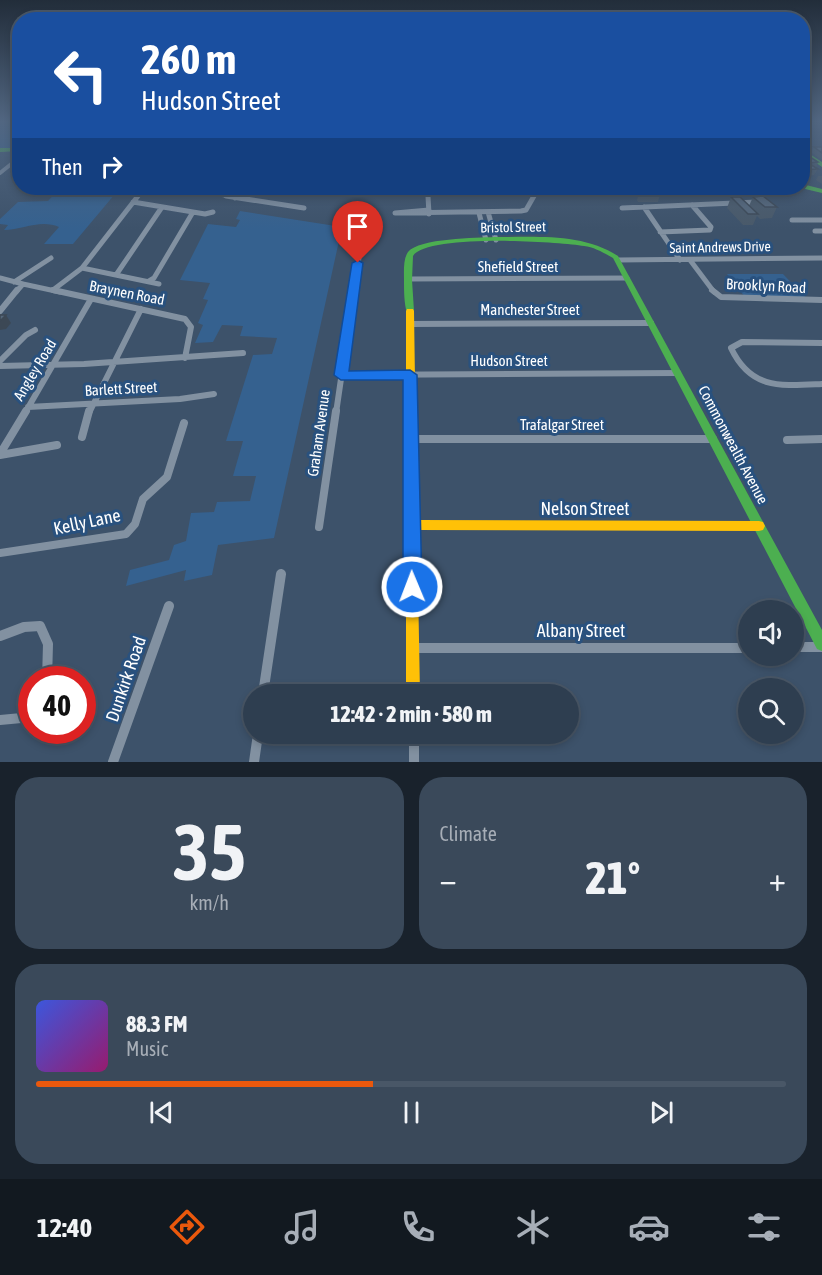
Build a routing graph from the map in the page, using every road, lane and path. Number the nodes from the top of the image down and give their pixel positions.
1 (12, 163) edge
2 (0, 173) edge
3 (138, 195) dead end
4 (219, 195) edge
5 (236, 195) edge
6 (428, 195) edge
7 (534, 195) edge
8 (235, 198) junction
9 (133, 202) junction
10 (757, 202) edge
11 (692, 205) junction
12 (162, 207) junction
13 (644, 207) junction
14 (304, 208) dead end
15 (622, 208) dead end
16 (193, 212) junction
17 (213, 212) dead end
18 (429, 212) junction
19 (488, 212) junction
20 (479, 213) junction
21 (792, 220) dead end
22 (822, 220) edge
23 (815, 231) dead end
24 (822, 231) edge
25 (660, 232) junction
26 (362, 237) dead end
27 (491, 240) junction
28 (51, 258) dead end
29 (822, 258) edge
30 (618, 260) junction
31 (680, 260) junction
32 (690, 260) junction
33 (82, 268) junction
34 (116, 275) junction
35 (0, 278) edge
36 (627, 278) junction
37 (409, 279) junction
38 (149, 281) junction
39 (14, 282) junction
40 (23, 284) junction
41 (159, 284) dead end
42 (53, 290) junction
43 (91, 298) junction
44 (822, 300) edge
45 (141, 309) junction
46 (0, 311) edge
47 (651, 323) junction
48 (410, 324) junction
49 (34, 330) dead end
50 (822, 343) edge
51 (243, 353) dead end
52 (185, 358) junction
53 (0, 361) edge
54 (113, 363) junction
55 (54, 365) junction
56 (0, 366) edge
57 (678, 373) junction
58 (341, 375) junction
59 (410, 375) junction
60 (822, 384) edge
61 (214, 394) dead end
62 (92, 404) junction
63 (28, 407) junction
64 (184, 423) dead end
65 (82, 437) dead end
66 (411, 439) junction
67 (713, 439) junction
68 (822, 439) edge
69 (788, 440) dead end
70 (57, 445) dead end
71 (0, 455) edge
72 (412, 525) junction
73 (759, 526) junction
74 (319, 527) dead end
75 (0, 553) edge
76 (281, 574) dead end
77 (169, 606) dead end
78 (0, 636) edge
79 (822, 646) edge
80 (804, 647) edge
81 (413, 648) junction
82 (738, 648) edge
83 (47, 666) edge
84 (264, 684) edge
85 (414, 684) edge
86 (18, 718) edge
87 (0, 720) edge
88 (257, 744) edge
89 (414, 744) edge
90 (113, 762) edge
91 (254, 762) edge
92 (414, 762) edge

1 - 2 street
3 - 9 street
4 - 8 street
5 - 8 street
6 - 18 street
7 - 19 street
8 - 14 street
9 - 12 street
9 - 33 street
10 - 11 street
11 - 13 street
11 - 25 street
12 - 16 street
12 - 34 street
13 - 15 street
13 - 25 street
16 - 17 street
16 - 38 street
18 - 18 street
18 - 20 street
19 - 20 street
19 - 27 street
20 - 27 street
21 - 22 street
23 - 24 street
25 - 31 street
26 - 58 street, Graham Avenue
27 - 30 street, Bristol Street
27 - 37 street, Bristol Street
28 - 39 street
29 - 32 street, Saint Andrews Drive
30 - 31 street, Saint Andrews Drive
30 - 36 street, Commonwealth Avenue
31 - 32 street, Saint Andrews Drive
32 - 44 street, Brooklyn Road
33 - 34 street
33 - 42 street
34 - 38 street
35 - 39 street, Braynen Road
36 - 37 street, Shefield Street
36 - 47 street, Commonwealth Avenue
37 - 48 street
38 - 41 street
39 - 40 street, Braynen Road
40 - 42 street, Braynen Road
40 - 46 street
42 - 43 street, Braynen Road
43 - 45 street, Braynen Road
43 - 55 street, Angley Road
45 - 52 street, Braynen Road
45 - 54 street
47 - 48 street, Manchester Street
47 - 57 street, Commonwealth Avenue
48 - 59 street
49 - 53 street
50 - 60 street
51 - 52 street
52 - 54 street
54 - 55 street
54 - 62 street
55 - 56 street
55 - 63 street, Angley Road
57 - 59 street, Hudson Street
57 - 67 street, Commonwealth Avenue
58 - 59 street, Hudson Street
58 - 74 street, Graham Avenue
59 - 66 street
61 - 62 street, Barlett Street
62 - 63 street, Barlett Street
62 - 65 street
63 - 71 street, Angley Road
64 - 75 street, Kelly Lane
66 - 67 street, Trafalgar Street
66 - 72 street
67 - 73 street, Commonwealth Avenue
68 - 69 street
70 - 71 street
72 - 73 street, Nelson Street
72 - 81 street
73 - 79 street, Commonwealth Avenue
76 - 84 street
77 - 90 street, Dunkirk Road
78 - 83 street
79 - 80 street
81 - 82 street, Albany Street
81 - 85 street
86 - 87 street
88 - 91 street
89 - 92 street

